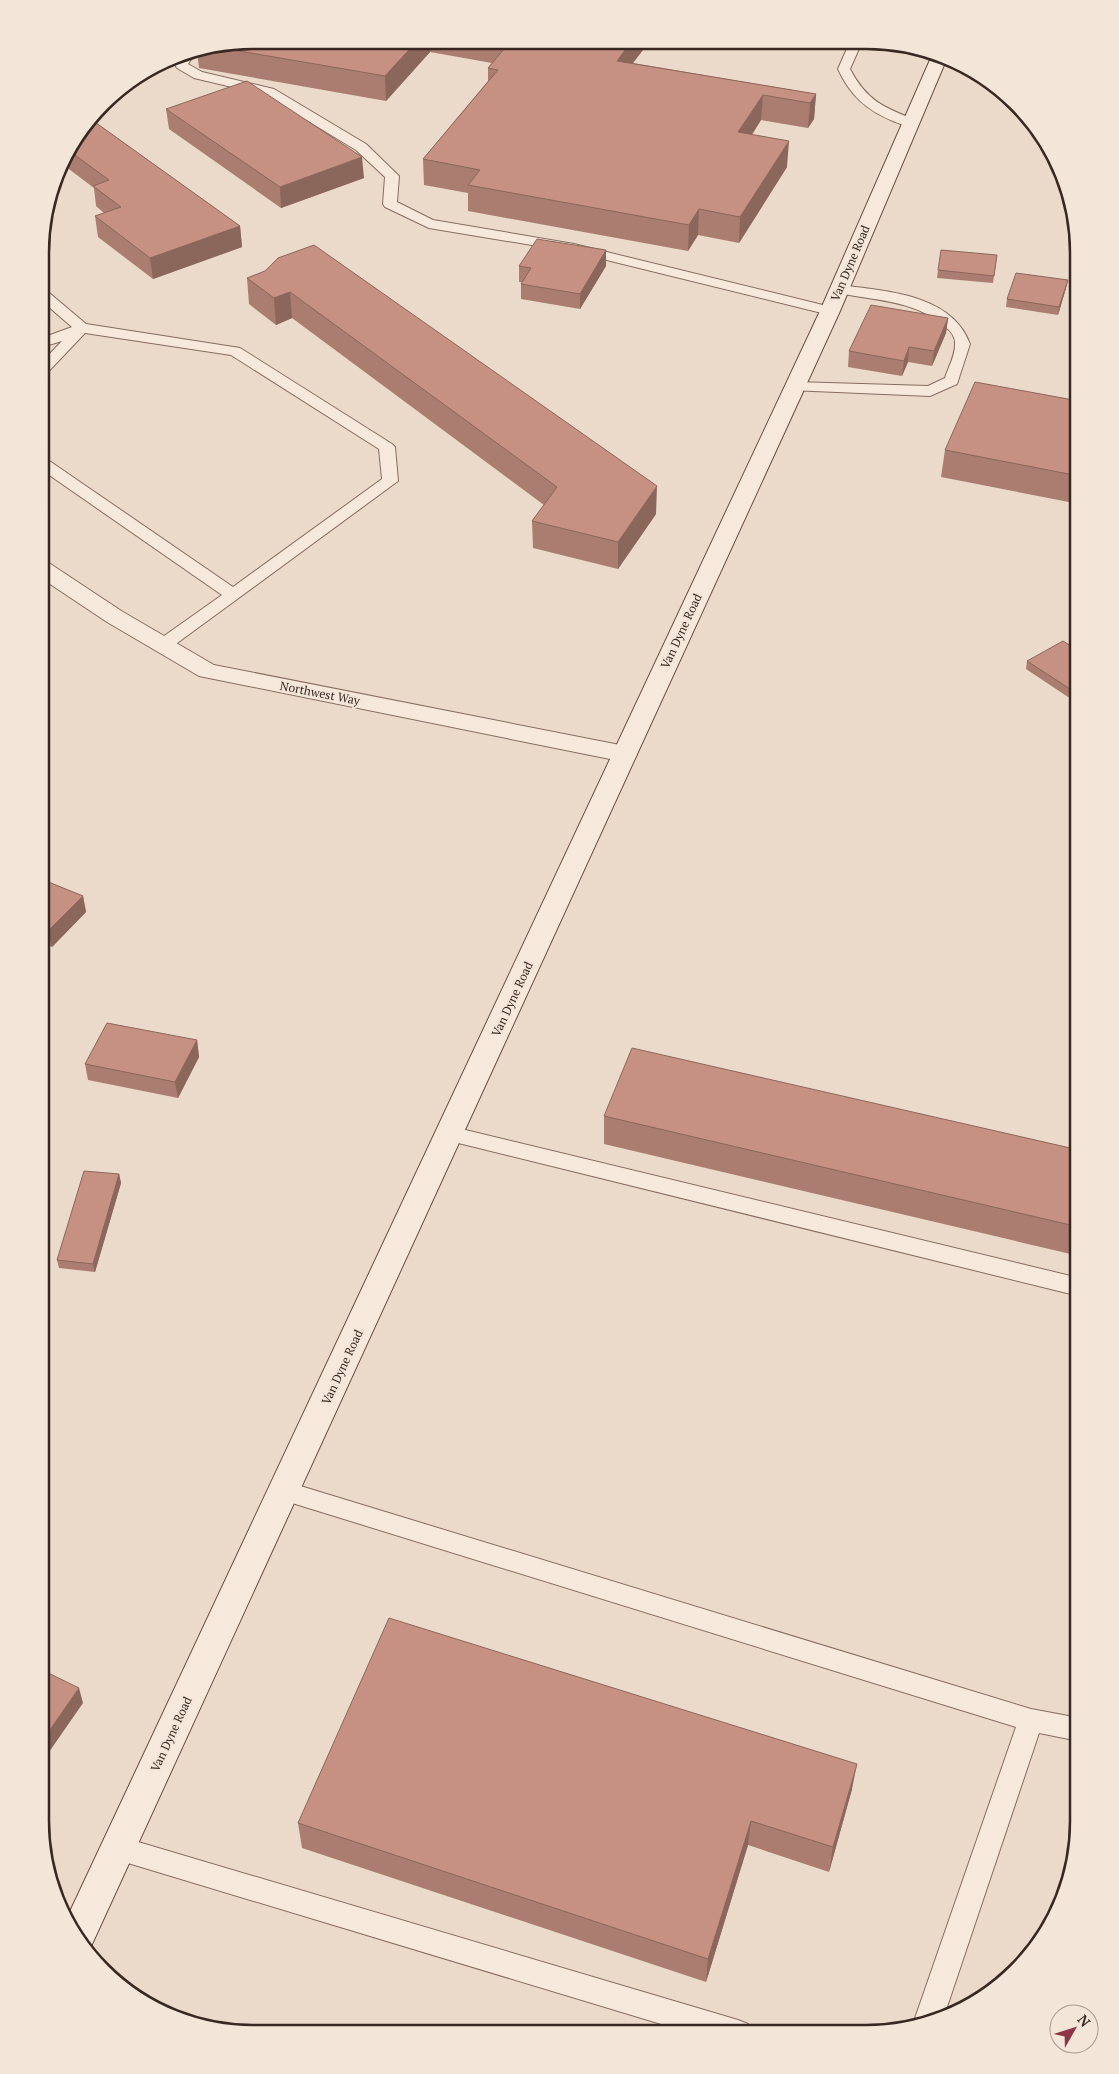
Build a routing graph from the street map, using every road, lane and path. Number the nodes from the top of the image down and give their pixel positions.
1 (852, 49) edge
2 (184, 61) edge
3 (937, 62) edge
4 (911, 123) junction
5 (49, 300) edge
6 (835, 300) junction
7 (82, 328) junction
8 (49, 340) edge
9 (49, 363) edge
10 (795, 387) junction
11 (49, 469) edge
12 (49, 573) edge
13 (233, 595) junction
14 (162, 645) junction
15 (625, 754) junction
16 (449, 1134) junction
17 (1070, 1285) edge
18 (284, 1491) junction
19 (1031, 1720) junction
20 (1070, 1728) edge
21 (118, 1848) junction
22 (81, 1930) edge
23 (930, 2015) edge
24 (708, 2025) edge

1 - 4 lane
2 - 6 lane
3 - 4 street, Van Dyne Road
4 - 6 street, Van Dyne Road
5 - 7 lane
6 - 10 street, Van Dyne Road
6 - 10 lane
7 - 8 lane
7 - 9 lane
7 - 13 lane
10 - 15 street, Van Dyne Road
11 - 13 lane
12 - 14 street, Northwest Way
13 - 14 lane
14 - 15 street, Northwest Way
15 - 16 street, Van Dyne Road
16 - 17 lane
16 - 18 street, Van Dyne Road
18 - 19 lane
18 - 21 street, Van Dyne Road
19 - 20 lane
19 - 23 lane
21 - 22 street, Van Dyne Road
21 - 24 lane

